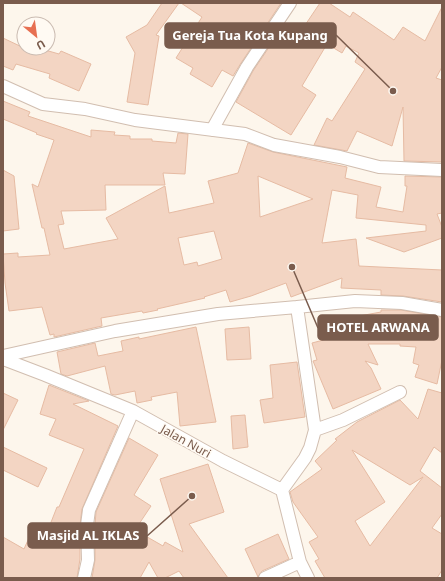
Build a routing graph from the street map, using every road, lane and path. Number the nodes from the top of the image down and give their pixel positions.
1 (290, 3) edge
2 (3, 86) edge
3 (212, 130) junction
4 (442, 170) edge
5 (297, 307) junction
6 (442, 310) edge
7 (3, 358) edge
8 (400, 392) dead end
9 (132, 411) junction
10 (315, 430) junction
11 (282, 490) junction
12 (300, 562) junction
13 (84, 578) edge
14 (265, 578) edge
15 (308, 578) edge

1 - 3 street
2 - 3 street
3 - 4 street
5 - 6 street
5 - 7 street
5 - 10 street
7 - 9 street, Jalan Nuri
8 - 10 street
9 - 11 street, Jalan Nuri
9 - 13 street
10 - 11 street
11 - 12 street
12 - 14 street
12 - 15 street

